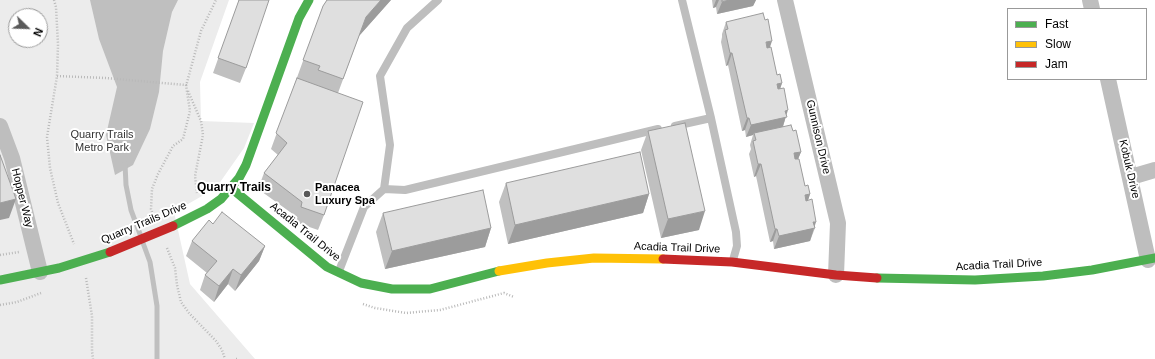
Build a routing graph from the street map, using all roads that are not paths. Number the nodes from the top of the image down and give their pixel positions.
1 (309, 0) edge
2 (438, 0) edge
3 (682, 0) edge
4 (785, 0) edge
5 (1108, 80) edge
6 (711, 118) junction
7 (0, 126) edge
8 (1155, 170) edge
9 (1130, 176) junction
10 (231, 188) junction
11 (384, 189) junction
12 (1152, 259) edge
13 (732, 262) junction
14 (40, 272) junction
15 (338, 273) junction
16 (836, 275) junction
17 (0, 280) edge

1 - 10 street, Quarry Trails Drive
2 - 11 lane
3 - 6 lane
4 - 16 street, Gunnison Drive
5 - 9 street, Kobuk Drive
6 - 11 lane
6 - 13 lane
7 - 14 street, Hopper Way
8 - 9 street
9 - 12 street, Kobuk Drive
10 - 14 street, Quarry Trails Drive, bridge
10 - 15 street, Acadia Trail Drive
11 - 15 lane
12 - 16 street, Acadia Trail Drive
13 - 15 street, Acadia Trail Drive
13 - 16 street, Acadia Trail Drive
14 - 17 street, Quarry Trails Drive

